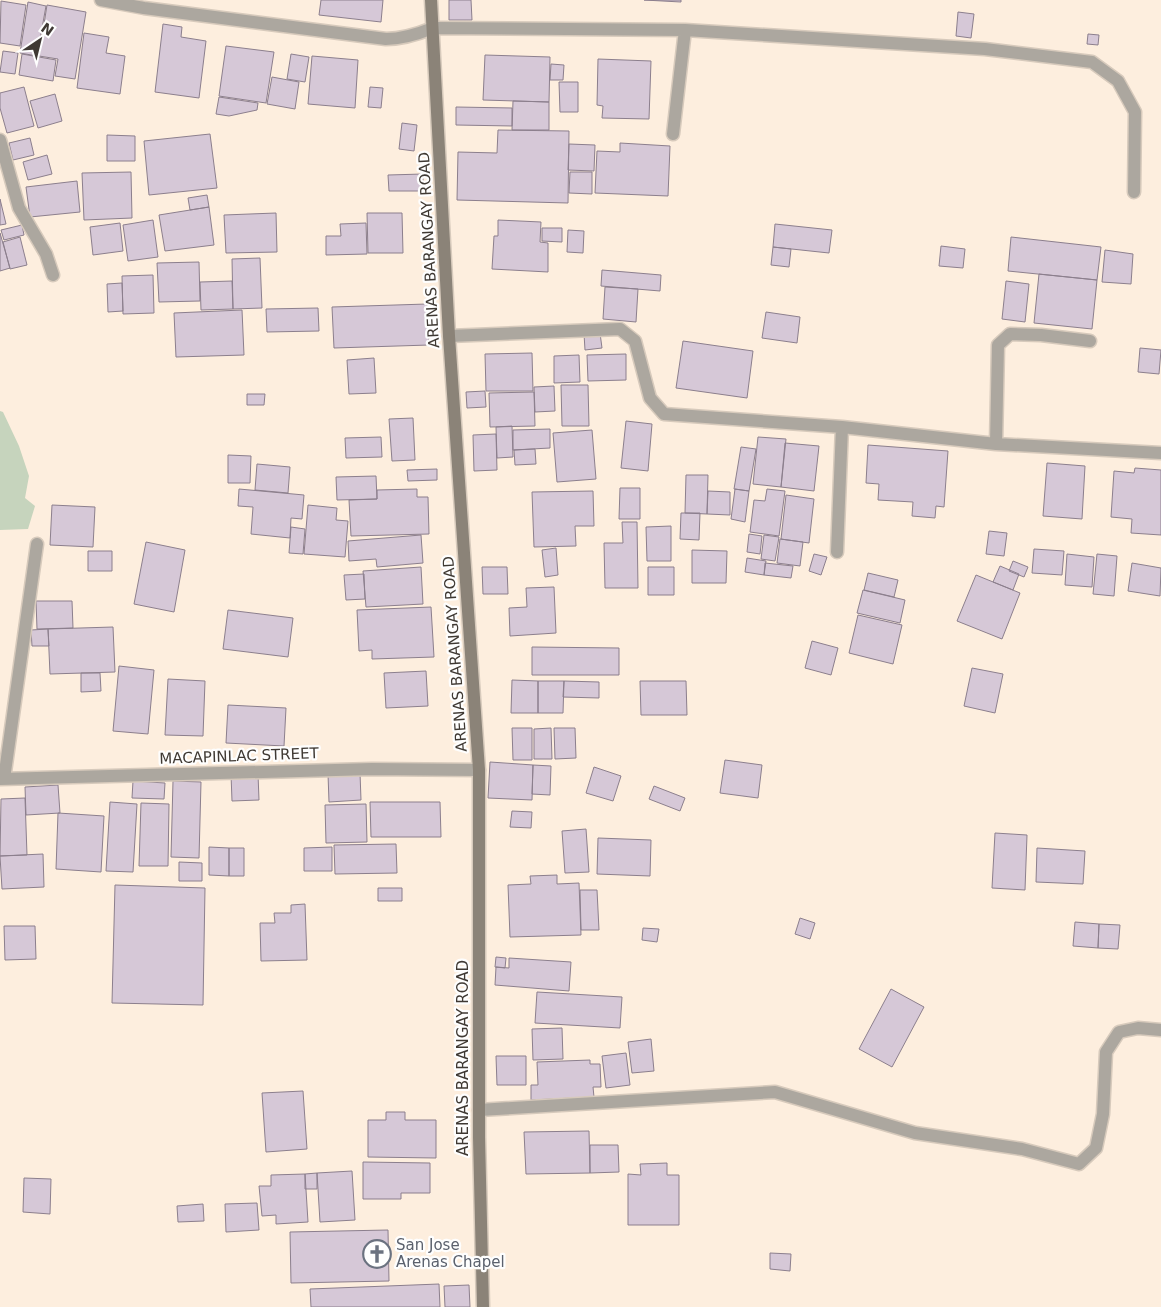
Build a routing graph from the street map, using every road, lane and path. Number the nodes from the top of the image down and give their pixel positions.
1 (101, 0) edge
2 (431, 0) edge
3 (433, 28) junction
4 (685, 30) junction
5 (673, 134) dead end
6 (0, 140) edge
7 (1134, 192) dead end
8 (53, 275) dead end
9 (449, 336) junction
10 (1090, 341) dead end
11 (842, 427) junction
12 (996, 444) junction
13 (1161, 454) edge
14 (37, 544) dead end
15 (837, 552) dead end
16 (479, 770) junction
17 (2, 779) edge
18 (1161, 1030) edge
19 (479, 1110) junction
20 (483, 1307) edge

1 - 3 street
2 - 3 street, ARENAS BARANGAY ROAD
3 - 4 street
3 - 9 street, ARENAS BARANGAY ROAD
4 - 5 street
4 - 7 street
6 - 8 street
9 - 11 street
9 - 16 street, ARENAS BARANGAY ROAD
10 - 12 street
11 - 12 street
11 - 15 street
12 - 13 street
14 - 17 street
16 - 17 street, MACAPINLAC STREET
16 - 19 street, ARENAS BARANGAY ROAD
18 - 19 street
19 - 20 street, ARENAS BARANGAY ROAD

